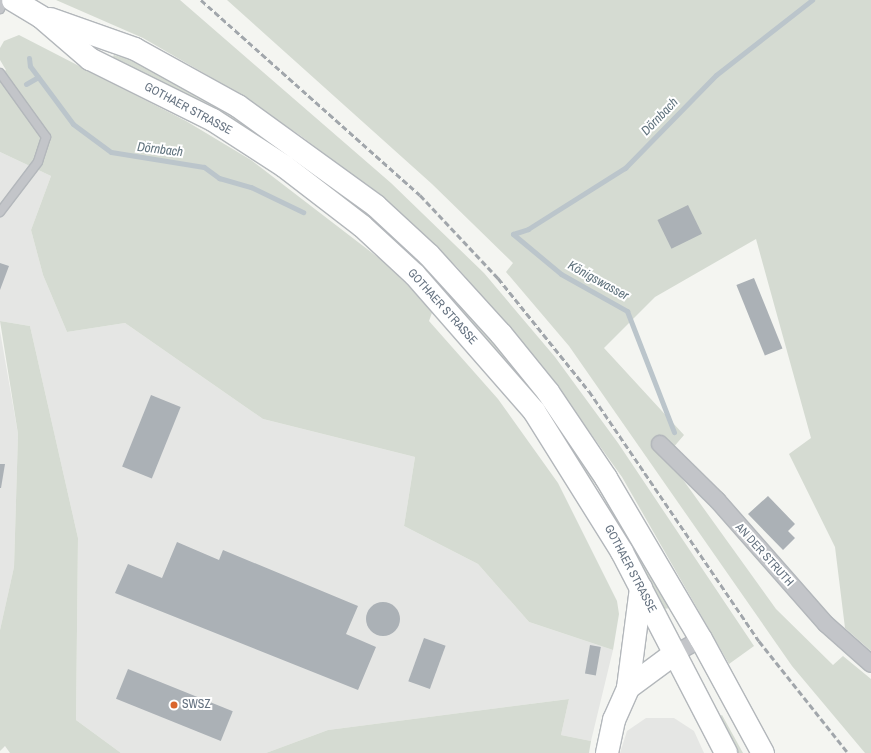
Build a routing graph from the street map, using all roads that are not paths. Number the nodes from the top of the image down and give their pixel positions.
1 (4, 0) edge
2 (13, 0) edge
3 (0, 9) edge
4 (41, 16) junction
5 (0, 73) edge
6 (0, 212) edge
7 (660, 444) dead end
8 (640, 588) junction
9 (701, 639) junction
10 (674, 654) junction
11 (871, 664) edge
12 (628, 688) junction
13 (607, 753) edge
14 (726, 753) edge
15 (763, 753) edge

1 - 3 lane
2 - 4 main road, GOTHAER STRASSE
4 - 8 main road, GOTHAER STRASSE
4 - 9 main road, GOTHAER STRASSE
5 - 6 lane
7 - 11 street, AN DER STRUTH
8 - 10 main road, GOTHAER STRASSE
8 - 12 main road
9 - 10 street
9 - 15 main road, GOTHAER STRASSE
10 - 12 main road
10 - 14 main road, GOTHAER STRASSE
12 - 13 main road

